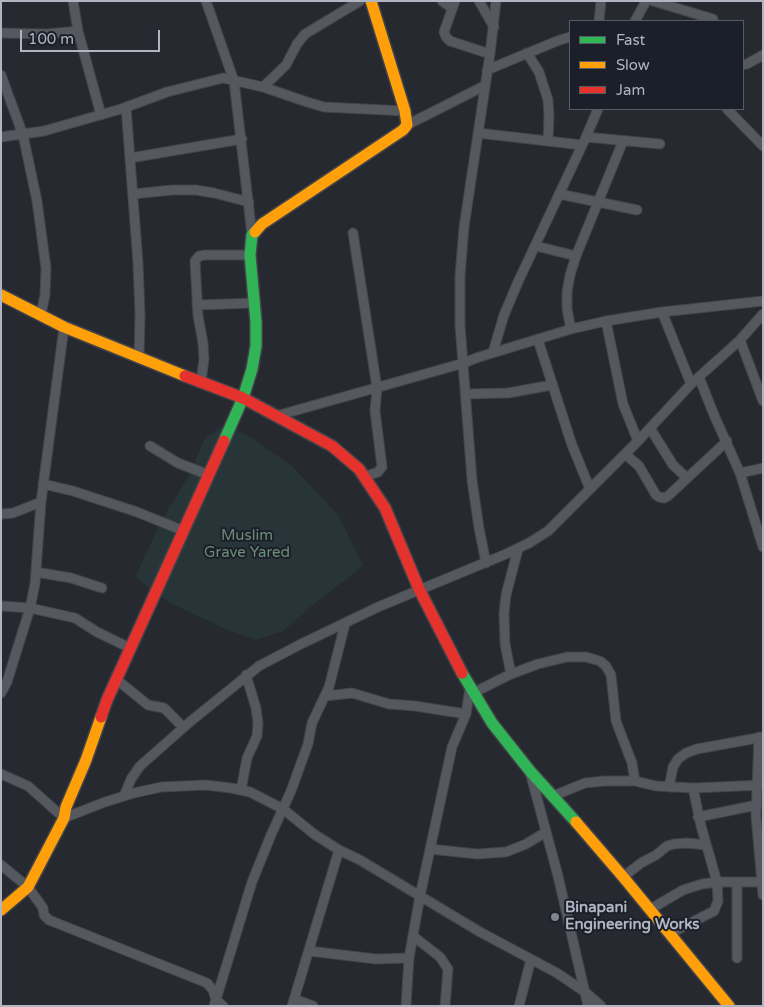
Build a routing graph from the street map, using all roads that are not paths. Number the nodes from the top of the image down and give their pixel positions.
1 (84, 1) edge
2 (206, 1) edge
3 (360, 1) edge
4 (371, 1) edge
5 (442, 1) edge
6 (479, 1) edge
7 (496, 1) edge
8 (601, 1) edge
9 (646, 1) edge
10 (653, 1) edge
11 (73, 2) edge
12 (453, 5) edge
13 (713, 19) dead end
14 (599, 20) edge
15 (636, 20) edge
16 (494, 27) junction
17 (78, 31) junction
18 (1, 33) edge
19 (569, 37) edge
20 (528, 53) junction
21 (490, 54) junction
22 (763, 55) edge
23 (744, 65) edge
24 (487, 70) junction
25 (1, 75) edge
26 (234, 81) junction
27 (484, 86) junction
28 (264, 87) junction
29 (126, 107) junction
30 (598, 110) edge
31 (728, 110) edge
32 (405, 112) junction
33 (101, 115) junction
34 (407, 126) junction
35 (478, 133) junction
36 (23, 135) junction
37 (2, 139) edge
38 (242, 139) junction
39 (548, 140) junction
40 (584, 141) junction
41 (623, 141) junction
42 (660, 144) dead end
43 (763, 146) edge
44 (130, 158) junction
45 (133, 194) junction
46 (559, 194) junction
47 (249, 202) junction
48 (598, 203) junction
49 (637, 210) dead end
50 (353, 233) dead end
51 (252, 234) junction
52 (536, 246) junction
53 (250, 256) junction
54 (576, 256) junction
55 (1, 295) edge
56 (763, 300) edge
57 (254, 303) junction
58 (197, 305) junction
59 (662, 312) junction
60 (40, 314) junction
61 (763, 314) edge
62 (606, 321) junction
63 (64, 327) junction
64 (571, 329) junction
65 (538, 340) junction
66 (740, 340) junction
67 (494, 352) junction
68 (139, 358) junction
69 (464, 363) junction
70 (699, 377) junction
71 (201, 382) junction
72 (691, 384) junction
73 (552, 385) junction
74 (377, 388) junction
75 (466, 394) junction
76 (243, 398) junction
77 (763, 401) edge
78 (276, 416) junction
79 (650, 428) junction
80 (638, 441) junction
81 (726, 442) junction
82 (150, 446) dead end
83 (625, 454) junction
84 (763, 468) edge
85 (740, 473) junction
86 (210, 475) junction
87 (364, 476) junction
88 (687, 478) junction
89 (44, 484) junction
90 (590, 488) junction
91 (41, 502) junction
92 (1, 514) edge
93 (760, 530) edge
94 (184, 531) junction
95 (763, 547) edge
96 (518, 548) junction
97 (486, 563) junction
98 (36, 572) junction
99 (102, 588) dead end
100 (419, 589) junction
101 (1, 606) edge
102 (30, 608) junction
103 (345, 624) junction
104 (130, 648) junction
105 (510, 674) junction
106 (246, 675) junction
107 (116, 679) junction
108 (472, 691) junction
109 (1, 693) edge
110 (326, 696) junction
111 (466, 714) junction
112 (183, 727) junction
113 (761, 737) edge
114 (530, 771) junction
115 (1, 774) edge
116 (636, 782) junction
117 (760, 785) edge
118 (669, 786) junction
119 (693, 788) junction
120 (242, 790) junction
121 (124, 796) junction
122 (553, 796) junction
123 (757, 805) junction
124 (283, 809) junction
125 (698, 817) junction
126 (64, 818) junction
127 (546, 832) junction
128 (706, 845) junction
129 (430, 849) junction
130 (339, 850) junction
131 (1, 865) edge
132 (623, 877) junction
133 (718, 882) junction
134 (737, 882) junction
135 (761, 882) junction
136 (28, 886) junction
137 (763, 895) edge
138 (420, 896) junction
139 (1, 910) edge
140 (649, 910) junction
141 (669, 934) junction
142 (413, 936) junction
143 (309, 951) junction
144 (409, 958) junction
145 (737, 958) dead end
146 (531, 959) junction
147 (585, 992) junction
148 (293, 1002) edge
149 (218, 1004) edge
150 (313, 1006) edge
151 (406, 1006) edge
152 (445, 1006) edge
153 (519, 1006) edge
154 (588, 1006) edge
155 (601, 1006) edge
156 (729, 1006) edge

1 - 11 street
2 - 26 street
3 - 28 street
4 - 32 street
5 - 12 street
6 - 16 street
7 - 16 street
8 - 14 street
9 - 15 street
10 - 13 street
11 - 17 street
12 - 21 street
16 - 21 street
17 - 18 street
17 - 33 street
19 - 20 street
20 - 24 street
20 - 39 street
21 - 24 street
22 - 23 street
24 - 27 street
25 - 36 street
26 - 28 street
26 - 29 street
26 - 38 street
27 - 34 street
27 - 35 street
28 - 32 street
29 - 33 street
29 - 44 street
30 - 40 street
31 - 43 street
32 - 34 street
33 - 36 street
34 - 51 street
35 - 39 street
35 - 69 street
36 - 37 street
36 - 60 street
38 - 44 street
38 - 47 street
39 - 40 street
40 - 41 street
40 - 46 street
41 - 42 street
41 - 48 street
44 - 45 street
45 - 47 street
45 - 68 street
46 - 48 street
46 - 52 street
47 - 51 street
48 - 49 street
48 - 54 street
50 - 74 street
51 - 53 street
52 - 54 street
52 - 67 street
53 - 57 street
53 - 58 street
54 - 64 street
55 - 60 street
56 - 59 street
57 - 58 street
57 - 76 street
58 - 71 street
59 - 62 street
59 - 72 street
60 - 63 street
61 - 66 street
62 - 64 street
62 - 80 street
63 - 68 street
63 - 89 street
64 - 65 street
65 - 67 street
65 - 73 street
66 - 70 street
66 - 77 street
67 - 69 street
68 - 71 street
69 - 74 street
69 - 75 street
70 - 72 street
70 - 81 street
71 - 76 street
72 - 79 street
73 - 75 street
73 - 90 street
74 - 78 street
74 - 87 street
75 - 97 street
76 - 78 street
76 - 86 street
78 - 87 street
79 - 80 street
79 - 88 street
80 - 83 street
81 - 85 street
81 - 88 street
82 - 86 street
83 - 88 street
83 - 90 street
84 - 85 street
85 - 93 street
86 - 94 street
87 - 100 street
89 - 91 street
89 - 94 street
90 - 96 street
91 - 92 street
91 - 98 street
93 - 95 street
94 - 104 street
96 - 97 street
96 - 105 street
97 - 100 street
98 - 99 street
98 - 102 street
100 - 103 street
100 - 108 street
101 - 102 street
102 - 104 street
102 - 109 street
103 - 106 street
103 - 110 street
104 - 107 street
105 - 108 street
105 - 116 street
106 - 112 street
106 - 120 street
107 - 112 street
107 - 126 street
108 - 111 street
108 - 114 street
110 - 111 street
110 - 124 street
111 - 129 street
112 - 121 street
113 - 117 street
113 - 118 street
114 - 122 street
114 - 127 street
115 - 126 street
116 - 118 street
116 - 122 street
117 - 119 street
117 - 123 street
118 - 119 street
119 - 125 street
120 - 121 street
120 - 124 street
121 - 126 street
122 - 132 street
123 - 125 street
123 - 135 street
124 - 130 street
124 - 149 street
125 - 128 street
126 - 136 street
127 - 129 street
127 - 147 street
128 - 132 street
128 - 133 street
129 - 138 street
130 - 138 street
130 - 143 street
131 - 136 street
132 - 140 street
133 - 134 street
133 - 140 street
133 - 141 street
134 - 135 street
134 - 145 street
135 - 137 street
136 - 139 street
136 - 149 street
138 - 142 street
138 - 146 street
140 - 141 street
141 - 156 street
142 - 144 street
142 - 152 street
143 - 144 street
143 - 148 street
144 - 151 street
146 - 147 street
146 - 153 street
147 - 154 street
147 - 155 street
148 - 150 street

